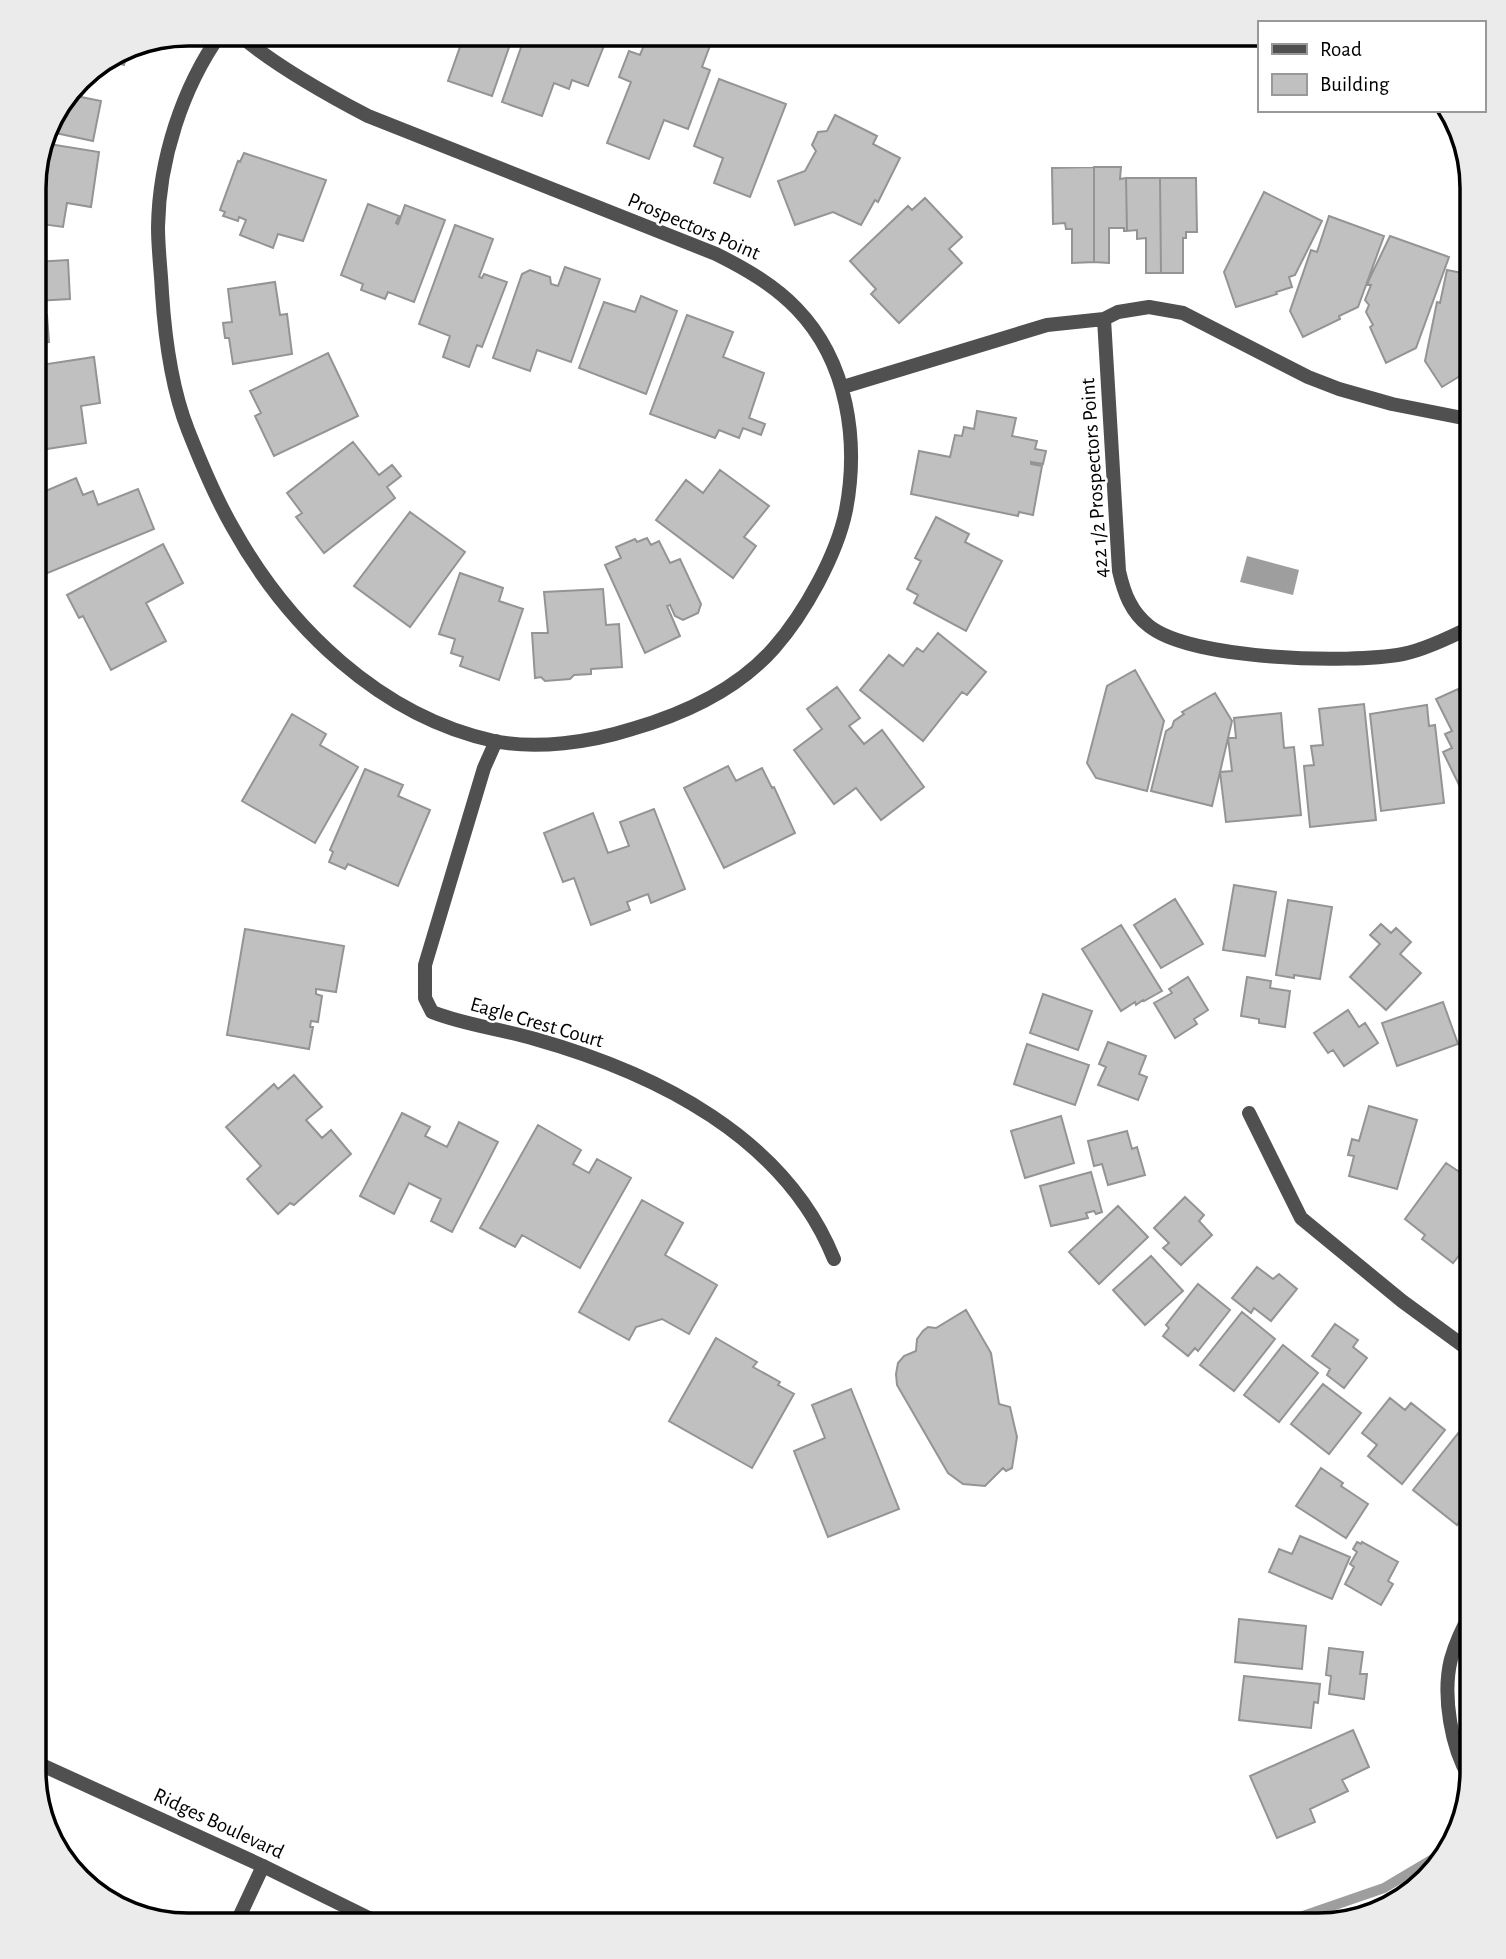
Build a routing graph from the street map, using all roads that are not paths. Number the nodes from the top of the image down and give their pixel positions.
1 (213, 46) edge
2 (252, 46) edge
3 (1104, 319) junction
4 (843, 387) junction
5 (1460, 417) edge
6 (1460, 631) edge
7 (496, 741) junction
8 (1249, 1113) dead end
9 (834, 1259) dead end
10 (1460, 1343) edge
11 (1460, 1634) edge
12 (1460, 1761) edge
13 (46, 1767) edge
14 (262, 1866) junction
15 (242, 1913) edge
16 (358, 1913) edge

1 - 7 street, Prospectors Point
2 - 4 street, Prospectors Point
3 - 4 street
3 - 5 street
3 - 6 street, 422 1/2 Prospectors Point
4 - 7 street, Prospectors Point
7 - 9 street, Eagle Crest Court
8 - 10 street
11 - 12 street
13 - 14 street, Ridges Boulevard
14 - 15 street
14 - 16 street, Ridges Boulevard

